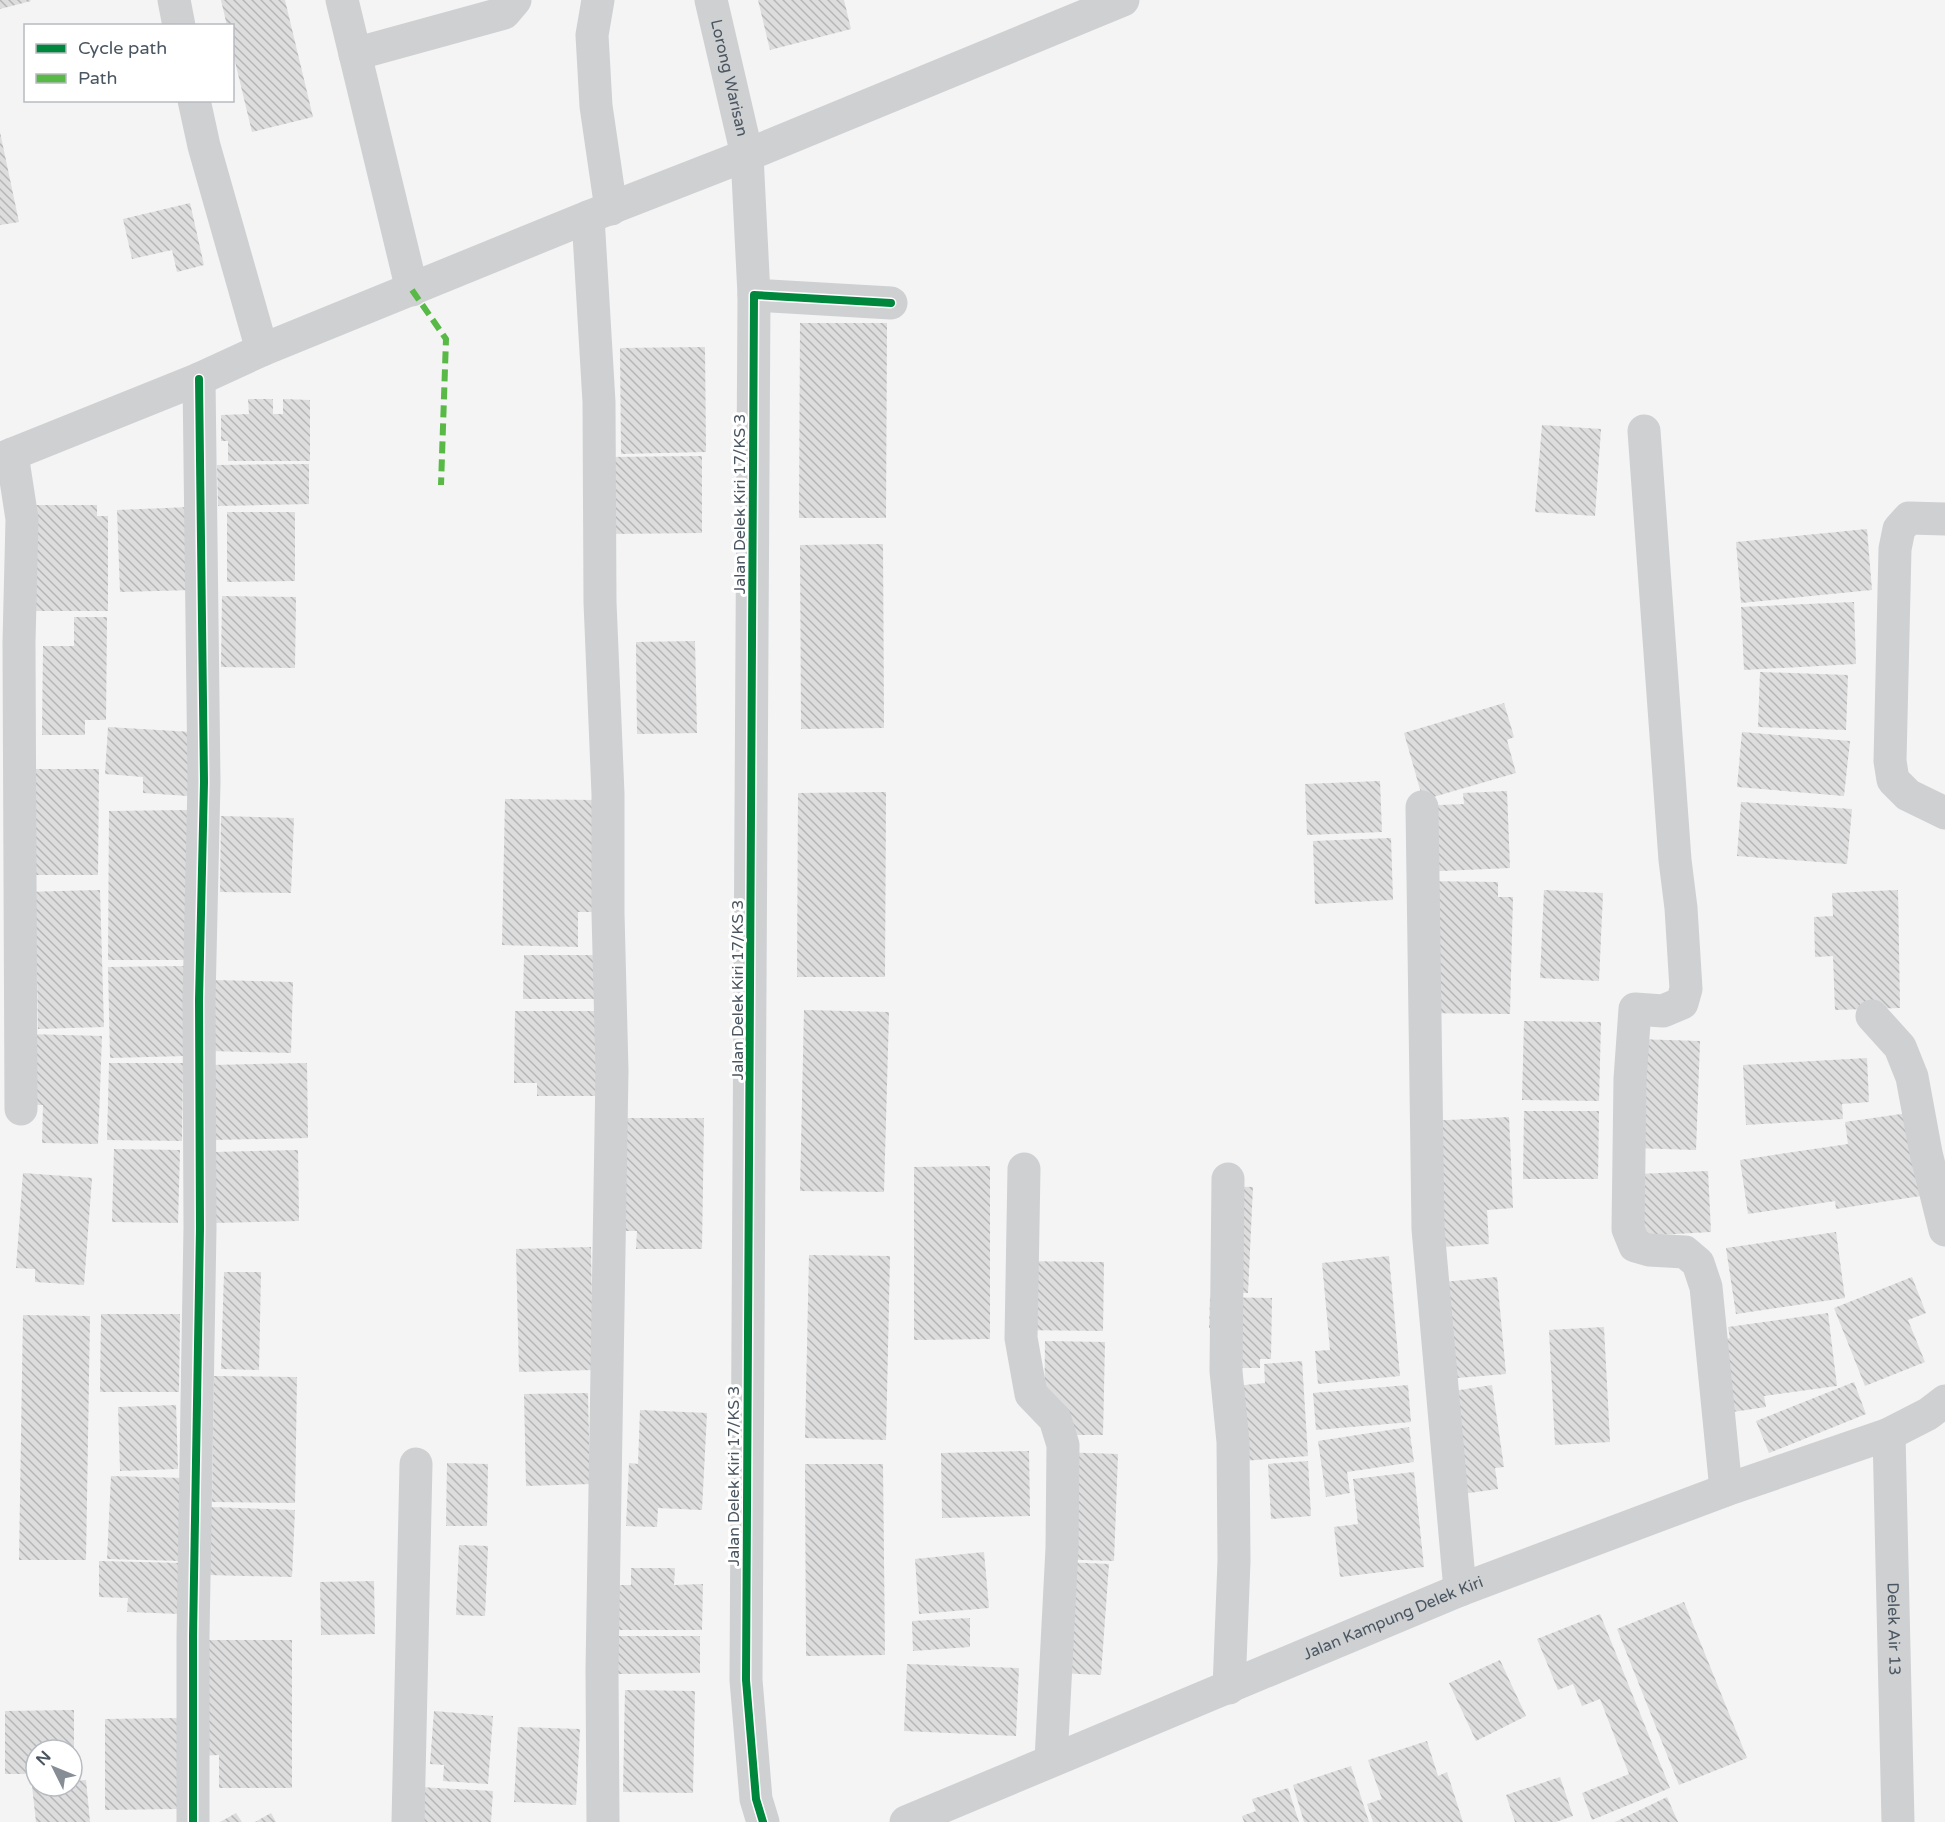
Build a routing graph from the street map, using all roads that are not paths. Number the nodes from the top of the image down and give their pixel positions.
1 (174, 0) edge
2 (342, 0) edge
3 (515, 0) edge
4 (598, 0) edge
5 (711, 0) edge
6 (1123, 0) edge
7 (179, 24) edge
8 (356, 54) junction
9 (194, 102) edge
10 (747, 155) junction
11 (600, 213) junction
12 (412, 290) junction
13 (754, 295) junction
14 (891, 303) dead end
15 (262, 350) junction
16 (199, 379) junction
17 (1644, 432) dead end
18 (6, 457) edge
19 (1945, 519) edge
20 (1422, 807) dead end
21 (1945, 813) edge
22 (1872, 1016) dead end
23 (21, 1110) dead end
24 (1024, 1169) dead end
25 (1228, 1179) dead end
26 (1945, 1230) edge
27 (1945, 1401) edge
28 (1888, 1434) junction
29 (416, 1464) dead end
30 (1726, 1490) junction
31 (1460, 1590) junction
32 (1229, 1688) junction
33 (1051, 1760) junction
34 (759, 1811) edge
35 (194, 1822) edge
36 (408, 1822) edge
37 (603, 1822) edge
38 (906, 1822) edge
39 (1898, 1822) edge

1 - 7 street
2 - 8 street
3 - 8 street
4 - 11 street
5 - 10 street, Lorong Warisan
6 - 10 street
8 - 12 street
9 - 15 street
10 - 11 street
10 - 13 street, Lorong Warisan
11 - 12 street
11 - 37 street
12 - 15 street
13 - 14 street
13 - 34 street, Jalan Delek Kiri 17/KS 3
15 - 16 street
16 - 18 street
16 - 35 street
17 - 30 street
18 - 23 street
19 - 21 street
20 - 31 street
22 - 26 street
24 - 33 street
25 - 32 street
27 - 28 street, Jalan Kampung Delek Kiri
28 - 30 street, Jalan Kampung Delek Kiri
28 - 39 street, Delek Air 13
29 - 36 street
30 - 31 street, Jalan Kampung Delek Kiri
31 - 32 street, Jalan Kampung Delek Kiri
32 - 33 street, Jalan Kampung Delek Kiri
33 - 38 street, Jalan Kampung Delek Kiri

